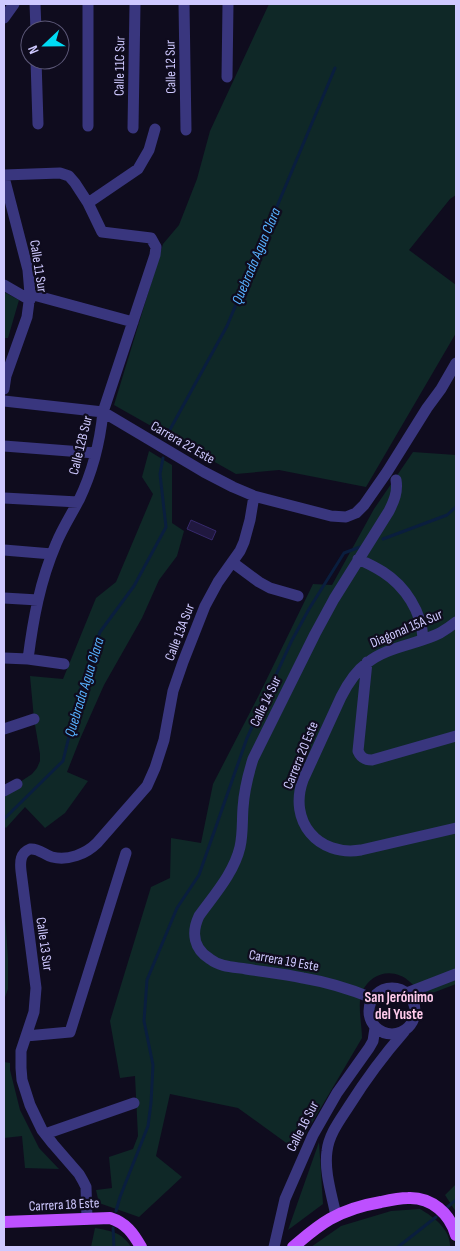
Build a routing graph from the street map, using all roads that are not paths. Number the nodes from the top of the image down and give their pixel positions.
1 (14, 4) edge
2 (35, 4) edge
3 (88, 4) edge
4 (135, 4) edge
5 (184, 4) edge
6 (228, 4) edge
7 (4, 18) edge
8 (36, 20) edge
9 (36, 70) edge
10 (227, 77) dead end
11 (38, 124) dead end
12 (88, 126) dead end
13 (133, 128) dead end
14 (155, 129) dead end
15 (186, 130) dead end
16 (4, 176) edge
17 (88, 203) junction
18 (4, 285) edge
19 (30, 297) junction
20 (133, 322) junction
21 (456, 363) edge
22 (4, 389) edge
23 (4, 401) edge
24 (103, 412) junction
25 (4, 446) edge
26 (96, 453) junction
27 (396, 480) dead end
28 (254, 496) junction
29 (4, 498) edge
30 (78, 502) junction
31 (4, 550) edge
32 (52, 554) junction
33 (358, 559) junction
34 (232, 562) junction
35 (298, 596) dead end
36 (4, 598) edge
37 (38, 600) junction
38 (456, 622) edge
39 (423, 639) junction
40 (4, 658) edge
41 (28, 659) junction
42 (367, 662) junction
43 (64, 664) dead end
44 (34, 719) dead end
45 (4, 729) edge
46 (456, 736) edge
47 (17, 784) dead end
48 (4, 791) edge
49 (456, 828) edge
50 (126, 853) dead end
51 (20, 862) joint
52 (196, 945) joint
53 (456, 974) edge
54 (407, 993) junction
55 (372, 998) junction
56 (375, 1028) junction
57 (404, 1032) junction
58 (26, 1036) junction
59 (134, 1103) dead end
60 (45, 1134) junction
61 (336, 1216) junction
62 (87, 1218) junction
63 (4, 1222) edge
64 (456, 1235) edge
65 (141, 1247) edge
66 (274, 1247) edge
67 (293, 1247) edge

1 - 7 street
2 - 8 street
3 - 12 street
4 - 13 street, Calle 11C Sur
5 - 15 street, Calle 12 Sur
6 - 10 street
9 - 11 street
14 - 17 street
16 - 17 street
16 - 19 street, Calle 11 Sur
17 - 20 street, Calle 12B Sur
18 - 19 street
19 - 20 street
19 - 22 street, Calle 11 Sur
20 - 24 street, Calle 12B Sur
21 - 28 street, Carrera 22 Este
23 - 24 street, Carrera 22 Este
24 - 26 street, Calle 12B Sur
24 - 28 street, Carrera 22 Este
25 - 26 street
26 - 30 street, Calle 12B Sur
27 - 33 street, Calle 14 Sur
28 - 34 street, Calle 13A Sur
29 - 30 street
30 - 32 street, Calle 12B Sur
31 - 32 street
32 - 37 street, Calle 12B Sur
33 - 39 street
33 - 52 street, Calle 14 Sur
34 - 35 street
34 - 51 street, Calle 13A Sur
36 - 37 street
37 - 41 street, Calle 12B Sur
38 - 39 street, Diagonal 15A Sur
39 - 42 street, Diagonal 15A Sur
40 - 41 street
41 - 43 street
42 - 46 street
42 - 49 street, Carrera 20 Este
44 - 45 street
47 - 48 street
50 - 58 street
51 - 58 street, Calle 13 Sur
52 - 55 street, Carrera 19 Este
53 - 54 street
54 - 55 street
54 - 57 street
55 - 56 street
56 - 57 street
56 - 66 street, Calle 16 Sur
57 - 61 street
58 - 60 street, Calle 13 Sur
59 - 60 street
60 - 62 street, Calle 13 Sur
61 - 64 main road
61 - 67 main road
62 - 63 main road, Carrera 18 Este
62 - 65 main road, Carrera 18 Este

